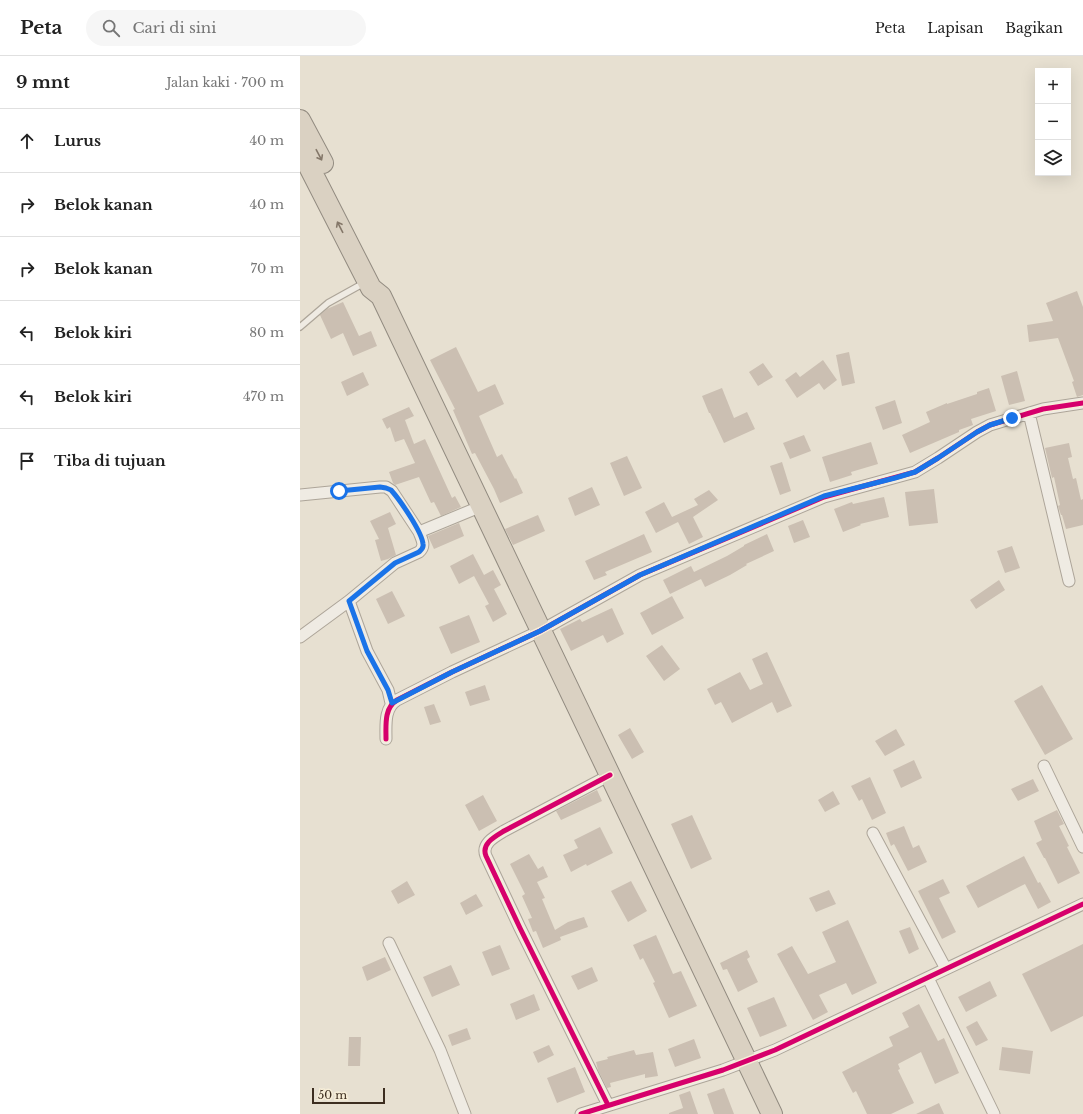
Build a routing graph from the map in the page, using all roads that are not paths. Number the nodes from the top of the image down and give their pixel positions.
1 (300, 120) edge
2 (302, 158) edge
3 (368, 281) junction
4 (381, 296) junction
5 (300, 327) edge
6 (1083, 403) edge
7 (1029, 413) junction
8 (300, 495) edge
9 (482, 506) junction
10 (419, 532) junction
11 (1069, 580) dead end
12 (349, 601) junction
13 (540, 631) junction
14 (300, 637) edge
15 (392, 703) junction
16 (386, 739) dead end
17 (1044, 766) dead end
18 (610, 775) junction
19 (873, 833) dead end
20 (1083, 847) edge
21 (1083, 904) edge
22 (389, 943) dead end
23 (946, 969) junction
24 (928, 978) junction
25 (748, 1062) junction
26 (608, 1105) junction
27 (465, 1114) edge
28 (581, 1114) edge
29 (772, 1114) edge
30 (994, 1114) edge

1 -> 4 highway
3 -> 2 highway
3 - 4 highway
3 - 5 lane
4 - 9 highway
6 - 7 street
7 - 11 street
7 - 13 street
8 - 10 street
9 - 10 street
9 - 13 highway
10 - 12 street
12 - 14 street
12 - 15 street
13 - 15 street
13 - 18 highway
15 - 16 street
17 - 20 street
18 - 25 highway
18 - 26 street
19 - 23 street
21 - 23 street
22 - 27 street
23 - 24 street
24 - 25 street
24 - 30 street
25 - 26 street
25 - 29 highway
26 - 28 street

